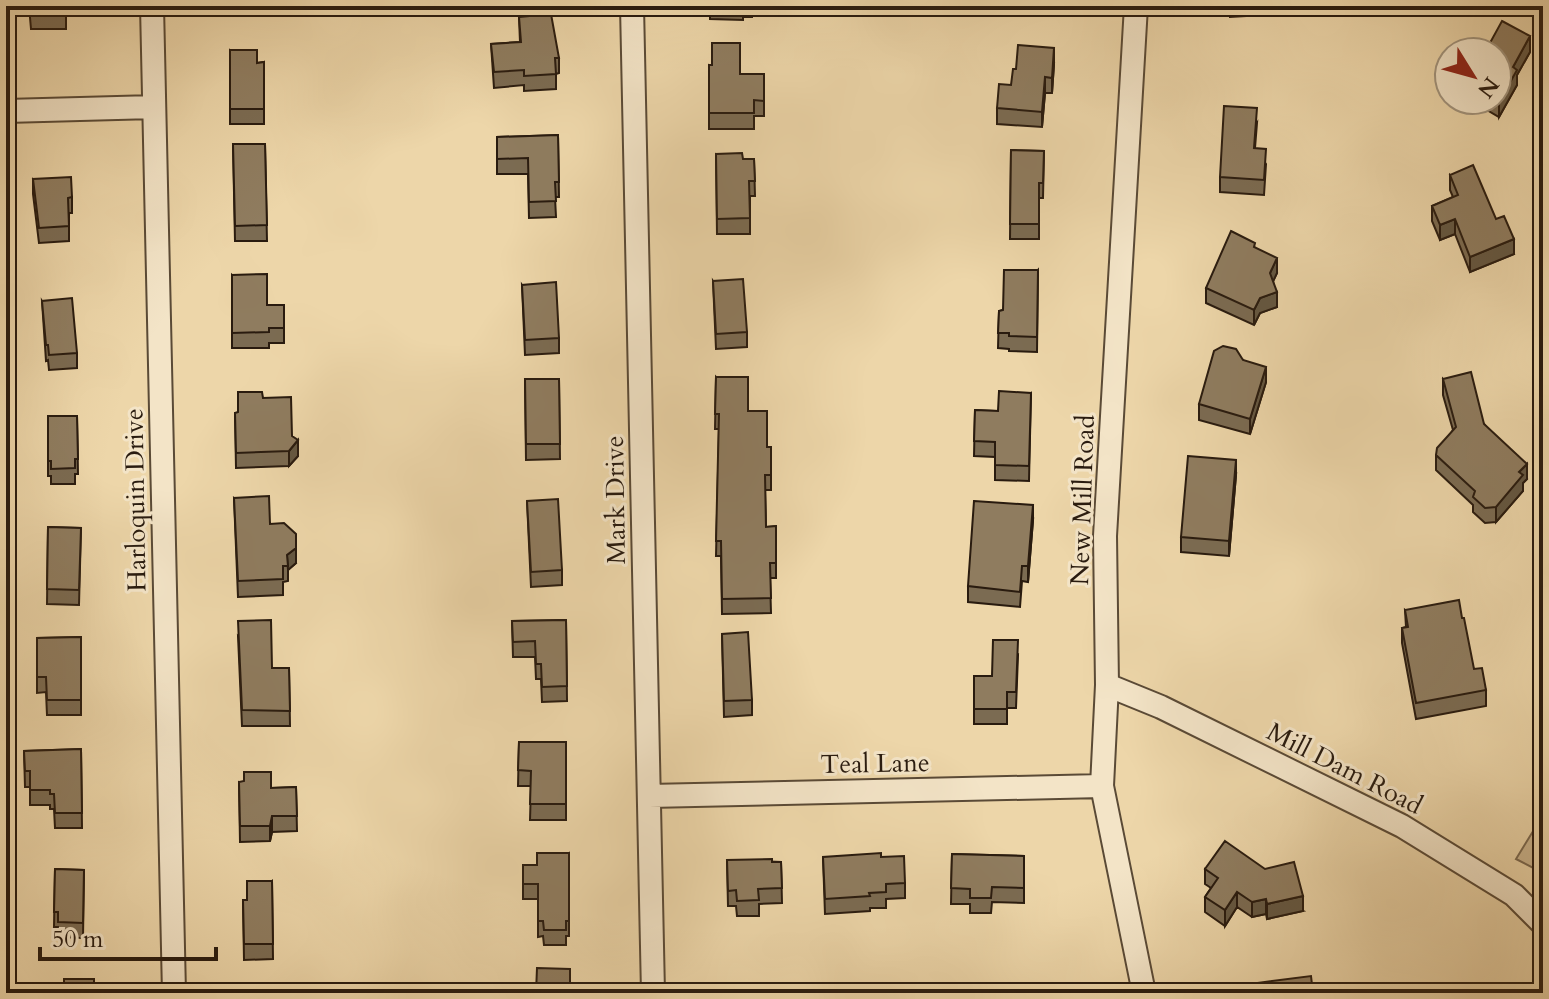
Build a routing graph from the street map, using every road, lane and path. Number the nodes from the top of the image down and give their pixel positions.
1 (152, 6) edge
2 (632, 6) edge
3 (1136, 6) edge
4 (154, 107) junction
5 (6, 111) edge
6 (1107, 685) junction
7 (1102, 786) junction
8 (649, 796) junction
9 (1543, 924) edge
10 (174, 993) edge
11 (653, 993) edge
12 (1144, 993) edge

1 - 4 street, Harloquin Drive
2 - 8 street, Mark Drive
3 - 6 street, New Mill Road
4 - 5 street
4 - 10 street, Harloquin Drive
6 - 7 street, New Mill Road
6 - 9 street, Mill Dam Road
7 - 8 street, Teal Lane
7 - 12 street, New Mill Road
8 - 11 street, Mark Drive

